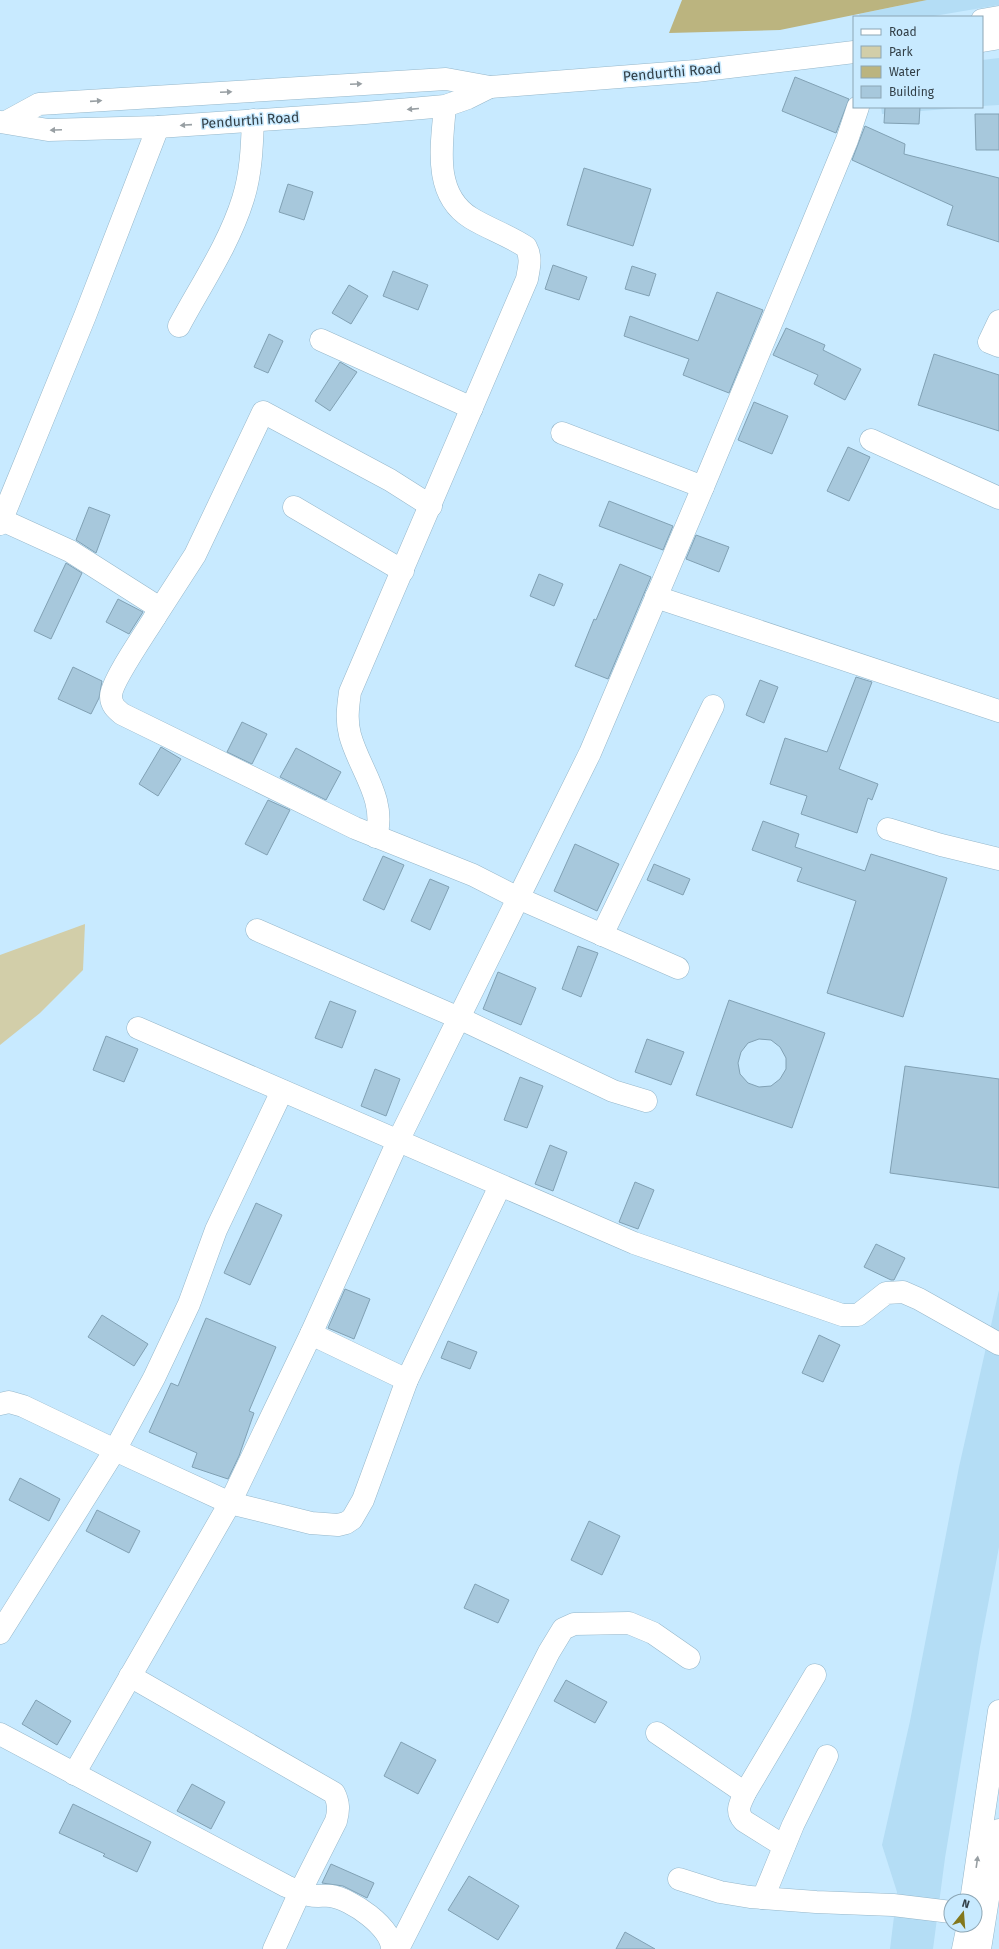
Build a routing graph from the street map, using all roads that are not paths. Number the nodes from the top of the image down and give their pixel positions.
1 (999, 17) edge
2 (983, 20) edge
3 (999, 38) edge
4 (983, 41) edge
5 (853, 53) edge
6 (490, 87) junction
7 (445, 106) junction
8 (858, 108) edge
9 (253, 120) junction
10 (3, 122) edge
11 (158, 126) junction
12 (999, 322) edge
13 (179, 326) dead end
14 (321, 340) dead end
15 (999, 346) edge
16 (472, 408) junction
17 (562, 433) dead end
18 (871, 440) dead end
19 (703, 487) junction
20 (999, 498) edge
21 (431, 506) junction
22 (294, 507) dead end
23 (1, 522) edge
24 (403, 571) junction
25 (656, 597) junction
26 (155, 617) junction
27 (713, 706) dead end
28 (999, 711) edge
29 (888, 829) dead end
30 (376, 837) junction
31 (999, 859) edge
32 (518, 898) junction
33 (257, 930) dead end
34 (602, 935) junction
35 (678, 968) dead end
36 (459, 1018) junction
37 (138, 1028) dead end
38 (282, 1091) junction
39 (646, 1101) dead end
40 (398, 1141) junction
41 (500, 1186) junction
42 (311, 1334) junction
43 (999, 1344) edge
44 (407, 1380) junction
45 (0, 1404) edge
46 (115, 1450) junction
47 (230, 1503) junction
48 (0, 1633) edge
49 (689, 1658) dead end
50 (814, 1675) dead end
51 (130, 1676) junction
52 (999, 1711) edge
53 (657, 1733) dead end
54 (0, 1734) edge
55 (827, 1756) dead end
56 (74, 1774) junction
57 (745, 1793) junction
58 (999, 1830) edge
59 (784, 1846) junction
60 (679, 1879) dead end
61 (300, 1892) junction
62 (972, 1893) edge
63 (763, 1898) junction
64 (943, 1911) edge
65 (966, 1933) edge
66 (274, 1949) edge
67 (392, 1949) edge
68 (398, 1949) edge
69 (963, 1949) edge
70 (980, 1949) edge

1 - 2 street
3 - 4 street
5 - 6 street, Pendurthi Road
6 - 7 street, Pendurthi Road
10 -> 6 street, Pendurthi Road
7 -> 9 street, Pendurthi Road
7 - 16 street
8 - 19 street
9 -> 11 street, Pendurthi Road
9 - 13 street
11 -> 10 street, Pendurthi Road
11 - 23 street
12 - 15 street
14 - 16 street
16 - 21 street
17 - 19 street
18 - 20 street
19 - 25 street
21 - 24 street
21 - 26 street
22 - 24 street
23 - 26 street
24 - 30 street
25 - 28 street
25 - 32 street
26 - 30 street
27 - 34 street
29 - 31 street
30 - 32 street
32 - 34 street
32 - 36 street
33 - 36 street
34 - 35 street
36 - 39 street
36 - 40 street
37 - 38 street
38 - 40 street
38 - 46 street
40 - 41 street
40 - 42 street
41 - 43 street
41 - 44 street
42 - 44 street
42 - 47 street
44 - 47 street
45 - 46 street
46 - 47 street
46 - 48 street
47 - 51 street
49 - 68 street
50 - 57 street
51 - 56 street
51 - 61 street
62 -> 52 street
53 - 57 street
54 - 56 street
55 - 59 street
56 - 61 street
57 - 59 street
58 - 70 street
59 - 63 street
60 - 63 street
61 - 66 street
61 - 67 street
63 - 64 street
65 - 69 street

